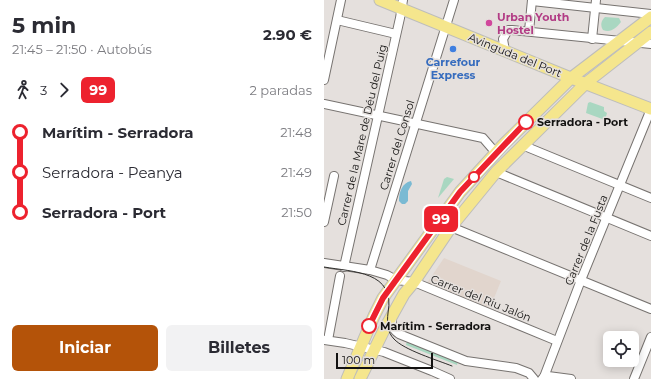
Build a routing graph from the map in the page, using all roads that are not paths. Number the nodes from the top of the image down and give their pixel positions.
1 (341, 0) edge
2 (380, 0) edge
3 (454, 0) edge
4 (532, 1) edge
5 (402, 4) edge
6 (596, 4) edge
7 (651, 15) edge
8 (337, 20) junction
9 (446, 26) junction
10 (528, 31) junction
11 (651, 32) edge
12 (396, 34) junction
13 (592, 38) junction
14 (618, 41) junction
15 (637, 43) junction
16 (651, 44) edge
17 (505, 51) junction
18 (571, 78) junction
19 (324, 80) edge
20 (586, 83) junction
21 (324, 104) edge
22 (651, 109) edge
23 (378, 116) junction
24 (415, 123) junction
25 (522, 146) junction
26 (496, 153) junction
27 (496, 172) junction
28 (334, 176) dead end
29 (620, 186) junction
30 (651, 198) edge
31 (607, 218) junction
32 (324, 222) edge
33 (451, 227) junction
34 (651, 236) edge
35 (324, 263) edge
36 (344, 267) junction
37 (370, 270) junction
38 (340, 276) dead end
39 (396, 280) junction
40 (581, 280) junction
41 (414, 282) junction
42 (651, 309) edge
43 (392, 315) junction
44 (651, 337) edge
45 (326, 340) edge
46 (557, 341) junction
47 (360, 347) junction
48 (374, 349) junction
49 (445, 378) edge
50 (543, 378) edge
51 (347, 379) edge
52 (360, 379) edge
53 (534, 379) edge
54 (571, 379) edge
55 (634, 379) edge

1 - 8 street
2 - 5 main road, Avinguda del Port
3 - 9 street, Carrer del Consol
4 - 6 street
4 - 10 street
5 - 9 main road, Avinguda del Port
5 - 12 street, Carrer de la Mare de Déu del Puig
6 - 7 street
6 - 13 street
7 - 14 main road
8 - 12 street
8 - 19 street
9 - 17 main road, Avinguda del Port
9 - 24 street, Carrer del Consol
10 - 13 street
10 - 17 street
11 - 15 main road
12 - 23 street, Carrer de la Mare de Déu del Puig
13 - 14 street
14 - 15 street
14 - 18 main road
15 - 16 street
15 - 20 main road
17 - 18 main road, Avinguda del Port
18 - 20 main road, Avinguda del Port
18 - 26 main road
20 - 22 main road, Avinguda del Port
20 - 25 main road
21 - 23 street
22 - 29 street, Carrer de la Fusta
23 - 24 street
23 - 36 street, Carrer de la Mare de Déu del Puig
24 - 26 street
24 - 37 street, Carrer del Consol
25 - 27 main road
25 - 29 street
26 - 39 main road
27 - 31 street
27 - 33 main road
28 - 32 street
29 - 30 street
29 - 31 street, Carrer de la Fusta
31 - 34 street
31 - 40 street, Carrer de la Fusta
33 - 40 street
33 - 41 main road
35 - 36 street, Carrer del Riu Jalón
36 - 37 street, Carrer del Riu Jalón
37 - 39 street, Carrer del Riu Jalón
38 - 45 street
39 - 41 street, Carrer del Riu Jalón
39 - 47 main road
40 - 42 street
40 - 46 street, Carrer de la Fusta
41 - 43 main road
41 - 46 street, Carrer del Riu Jalón
43 - 48 main road
43 - 53 street
44 - 55 street
45 - 47 street
46 - 50 street, Carrer de la Fusta
47 - 48 street
47 - 51 main road
48 - 49 street
48 - 52 main road
50 - 54 street

